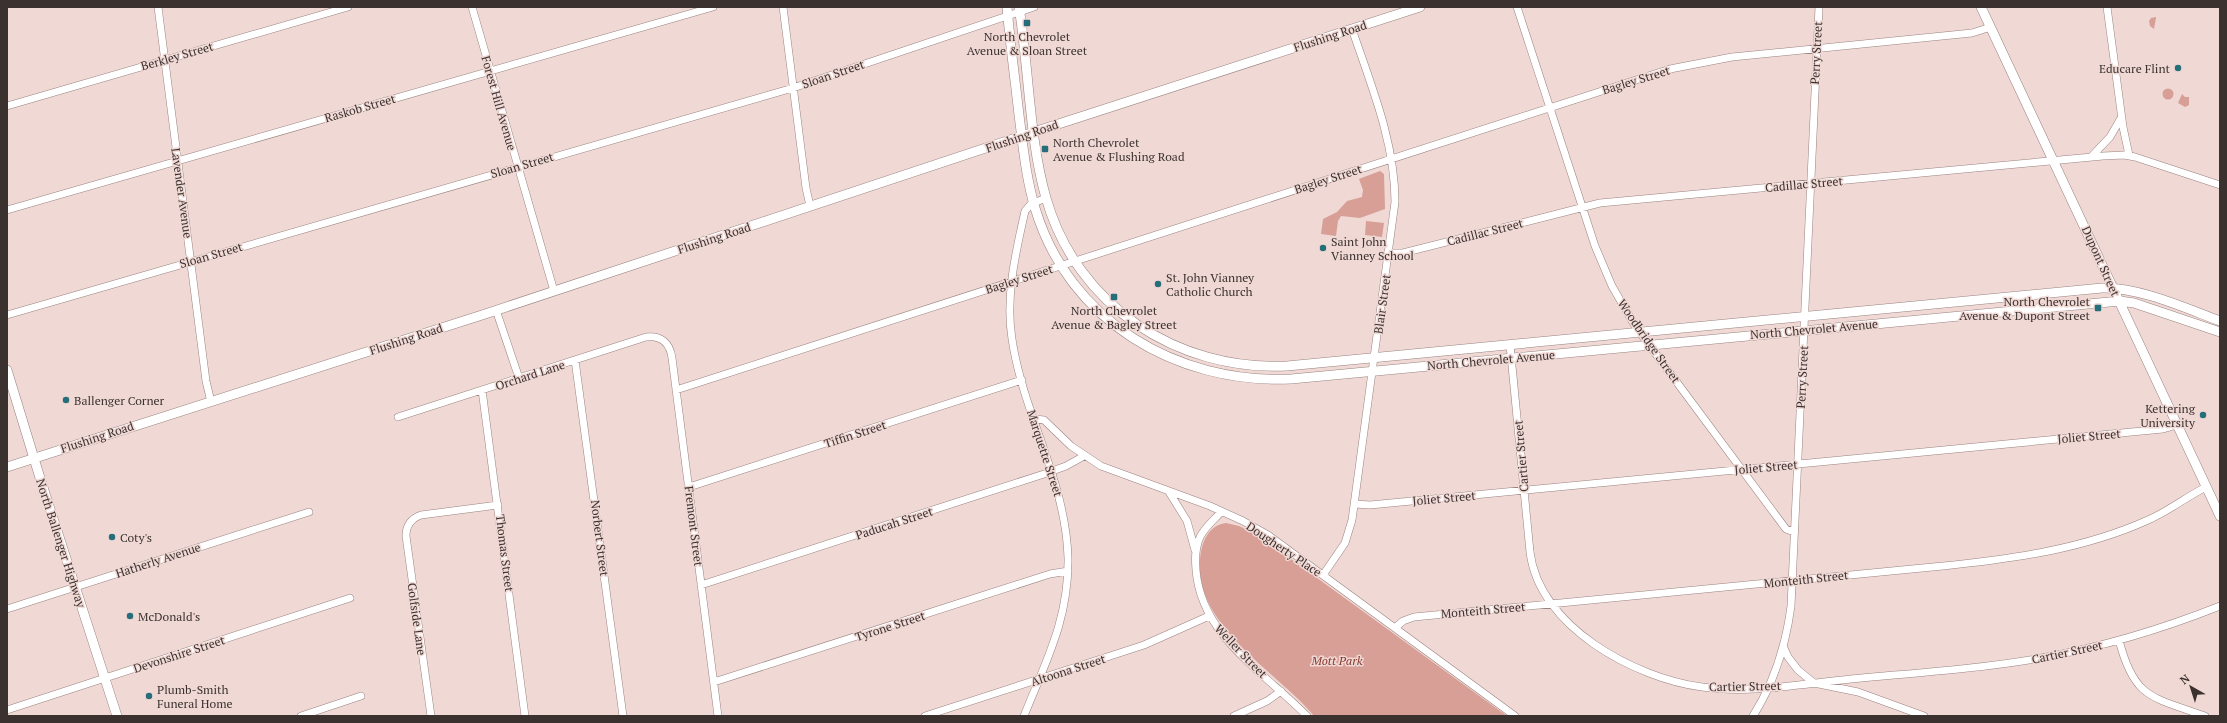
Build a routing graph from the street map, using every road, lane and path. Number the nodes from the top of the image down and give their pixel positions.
1 (158, 7) edge
2 (348, 7) edge
3 (472, 7) edge
4 (713, 7) edge
5 (783, 7) edge
6 (1034, 7) edge
7 (1420, 7) edge
8 (1517, 7) edge
9 (1819, 7) edge
10 (1981, 7) edge
11 (2107, 7) edge
12 (1019, 9) edge
13 (1007, 11) edge
14 (1991, 27) junction
15 (1352, 29) junction
16 (1816, 48) junction
17 (164, 60) junction
18 (490, 71) junction
19 (793, 88) junction
20 (7, 106) edge
21 (1549, 107) junction
22 (2121, 118) junction
23 (1035, 132) junction
24 (1022, 136) junction
25 (2130, 155) junction
26 (2091, 157) junction
27 (1392, 158) junction
28 (2054, 160) junction
29 (178, 161) junction
30 (518, 167) junction
31 (1810, 183) junction
32 (2220, 185) edge
33 (1046, 198) junction
34 (1033, 203) junction
35 (810, 206) junction
36 (1582, 207) junction
37 (7, 210) edge
38 (1389, 253) junction
39 (190, 261) junction
40 (1075, 261) junction
41 (1062, 265) junction
42 (1012, 282) junction
43 (2114, 288) junction
44 (554, 292) junction
45 (2120, 301) junction
46 (1953, 303) junction
47 (496, 310) junction
48 (7, 315) edge
49 (1954, 316) junction
50 (1804, 317) junction
51 (2220, 321) edge
52 (1804, 330) junction
53 (1640, 332) junction
54 (2220, 332) edge
55 (662, 339) joint
56 (1510, 345) junction
57 (1649, 345) junction
58 (1209, 358) junction
59 (1375, 358) junction
60 (1512, 358) junction
61 (575, 360) junction
62 (7, 370) edge
63 (1206, 371) junction
64 (1373, 371) junction
65 (519, 378) junction
66 (1022, 380) junction
67 (482, 390) junction
68 (676, 390) junction
69 (211, 402) junction
70 (398, 417) dead end
71 (1034, 419) junction
72 (2177, 425) junction
73 (1084, 456) junction
74 (33, 458) junction
75 (1798, 464) junction
76 (7, 467) edge
77 (1743, 469) junction
78 (1052, 472) junction
79 (689, 487) junction
80 (2206, 487) junction
81 (1524, 490) junction
82 (1169, 492) junction
83 (1355, 504) junction
84 (498, 505) junction
85 (309, 512) dead end
86 (1222, 512) junction
87 (404, 516) dead end
88 (2220, 516) edge
89 (410, 522) junction
90 (1794, 532) junction
91 (1196, 550) junction
92 (1068, 571) junction
93 (1323, 575) junction
94 (1792, 581) junction
95 (701, 585) junction
96 (75, 587) junction
97 (350, 598) dead end
98 (1552, 604) junction
99 (2220, 606) edge
100 (7, 609) edge
101 (1209, 616) junction
102 (1395, 628) junction
103 (2119, 640) junction
104 (1783, 646) junction
105 (105, 678) junction
106 (1040, 679) junction
107 (714, 682) junction
108 (1814, 683) junction
109 (1769, 687) junction
110 (1281, 691) junction
111 (360, 696) dead end
112 (7, 710) edge
113 (117, 716) edge
114 (301, 716) edge
115 (431, 716) edge
116 (525, 716) edge
117 (623, 716) edge
118 (718, 716) edge
119 (924, 716) edge
120 (1024, 716) edge
121 (1234, 716) edge
122 (1307, 716) edge
123 (1515, 716) edge
124 (1754, 716) edge
125 (1924, 716) edge
126 (2205, 716) edge

1 - 17 street, Lavender Avenue
2 - 17 street, Berkley Street
3 - 18 street, Forest Hill Avenue
4 - 18 street, Raskob Street
5 - 19 street
6 - 12 street, Sloan Street
7 - 15 street, Flushing Road
8 - 21 street, Woodbridge Street
9 - 16 street, Perry Street
10 - 14 street, Dupont Street
11 - 22 street
12 - 13 street, Sloan Street
12 - 23 street, North Chevrolet Avenue
13 - 19 street, Sloan Street
13 - 24 street, North Chevrolet Avenue
14 - 16 street, Bagley Street
14 - 28 street, Dupont Street
15 - 23 street, Flushing Road
15 - 27 street, Blair Street
16 - 21 street, Bagley Street
16 - 31 street, Perry Street
17 - 20 street, Berkley Street
17 - 29 street, Lavender Avenue
18 - 29 street, Raskob Street
18 - 30 street, Forest Hill Avenue
19 - 30 street, Sloan Street
19 - 35 street
21 - 27 street, Bagley Street
21 - 36 street, Woodbridge Street
22 - 25 street
22 - 26 street
23 - 24 street, Flushing Road
23 - 33 street, North Chevrolet Avenue
24 - 34 street, North Chevrolet Avenue
24 - 35 street, Flushing Road
25 - 26 street, Cadillac Street
25 - 32 street, Cadillac Street
26 - 28 street, Cadillac Street
27 - 38 street, Blair Street
27 - 40 street, Bagley Street
28 - 31 street, Cadillac Street
28 - 43 street, Dupont Street
29 - 37 street, Raskob Street
29 - 39 street, Lavender Avenue
30 - 39 street, Sloan Street
30 - 44 street, Forest Hill Avenue
31 - 36 street, Cadillac Street
31 - 50 street, Perry Street
33 - 34 street
33 - 40 street, North Chevrolet Avenue
34 - 41 street, North Chevrolet Avenue
34 - 42 street, Marquette Street
35 - 44 street, Flushing Road
36 - 38 street, Cadillac Street
36 - 53 street, Woodbridge Street
38 - 59 street, Blair Street
39 - 48 street, Sloan Street
39 - 69 street, Lavender Avenue
40 - 41 street, Bagley Street
40 - 58 street, North Chevrolet Avenue
41 - 42 street, Bagley Street
41 - 63 street, North Chevrolet Avenue
42 - 66 street, Marquette Street
42 - 68 street, Bagley Street
43 - 45 street, Dupont Street
43 - 46 street, North Chevrolet Avenue
43 - 51 street, North Chevrolet Avenue
44 - 47 street, Flushing Road
45 - 49 street, North Chevrolet Avenue
45 - 54 street, North Chevrolet Avenue
45 - 72 street, Dupont Street
46 - 49 street
46 - 50 street, North Chevrolet Avenue
47 - 65 street
47 - 69 street, Flushing Road
49 - 52 street, North Chevrolet Avenue
50 - 52 street, Perry Street
50 - 53 street, North Chevrolet Avenue
52 - 57 street, North Chevrolet Avenue
52 - 75 street, Perry Street
53 - 56 street, North Chevrolet Avenue
53 - 57 street, Woodbridge Street
55 - 61 street, Orchard Lane
55 - 68 street, Fremont Street
56 - 59 street, North Chevrolet Avenue
56 - 60 street, Cartier Street
57 - 60 street, North Chevrolet Avenue
57 - 77 street, Woodbridge Street
58 - 59 street, North Chevrolet Avenue
58 - 63 street
59 - 64 street, Blair Street
60 - 64 street, North Chevrolet Avenue
60 - 81 street, Cartier Street
61 - 65 street, Orchard Lane
61 - 117 street, Norbert Street
62 - 74 street, North Ballenger Highway
63 - 64 street, North Chevrolet Avenue
64 - 83 street, Blair Street
65 - 67 street, Orchard Lane
66 - 71 street, Marquette Street
66 - 79 street, Tiffin Street
67 - 70 street, Orchard Lane
67 - 84 street, Thomas Street
68 - 79 street, Fremont Street
69 - 74 street, Flushing Road
71 - 73 street, Dougherty Place
71 - 78 street, Marquette Street
72 - 75 street, Joliet Street
72 - 80 street, Dupont Street
73 - 78 street, Paducah Street
73 - 82 street, Dougherty Place
74 - 76 street, Flushing Road
74 - 96 street, North Ballenger Highway
75 - 77 street, Joliet Street
75 - 90 street, Perry Street
77 - 81 street, Joliet Street
77 - 90 street, Woodbridge Street
78 - 92 street, Marquette Street
78 - 95 street, Paducah Street
79 - 95 street, Fremont Street
80 - 88 street, Dupont Street
80 - 94 street, Monteith Street
81 - 83 street, Joliet Street
81 - 98 street, Cartier Street
82 - 86 street, Dougherty Place
82 - 91 street, Weller Street
83 - 93 street, Blair Street
84 - 89 street
84 - 116 street, Thomas Street
85 - 96 street, Hatherly Avenue
86 - 91 street, Weller Street
86 - 93 street, Dougherty Place
87 - 89 street
89 - 115 street, Golfside Lane
90 - 94 street, Perry Street
91 - 101 street, Weller Street
92 - 106 street, Marquette Street
92 - 107 street, Tyrone Street
93 - 102 street, Dougherty Place
94 - 98 street, Monteith Street
94 - 104 street, Perry Street
95 - 107 street, Fremont Street
96 - 100 street, Hatherly Avenue
96 - 105 street, North Ballenger Highway
97 - 105 street, Devonshire Street
98 - 102 street, Monteith Street
98 - 109 street, Cartier Street
99 - 103 street, Cartier Street
101 - 106 street, Altoona Street
101 - 110 street, Weller Street
102 - 123 street, Dougherty Place
103 - 108 street, Cartier Street
103 - 126 street
104 - 108 street
104 - 109 street, Perry Street
105 - 112 street, Devonshire Street
105 - 113 street, North Ballenger Highway
106 - 119 street, Altoona Street
106 - 120 street, Marquette Street
107 - 118 street, Fremont Street
108 - 109 street, Cartier Street
108 - 125 street
109 - 124 street, Perry Street
110 - 121 street
110 - 122 street, Weller Street
111 - 114 street

